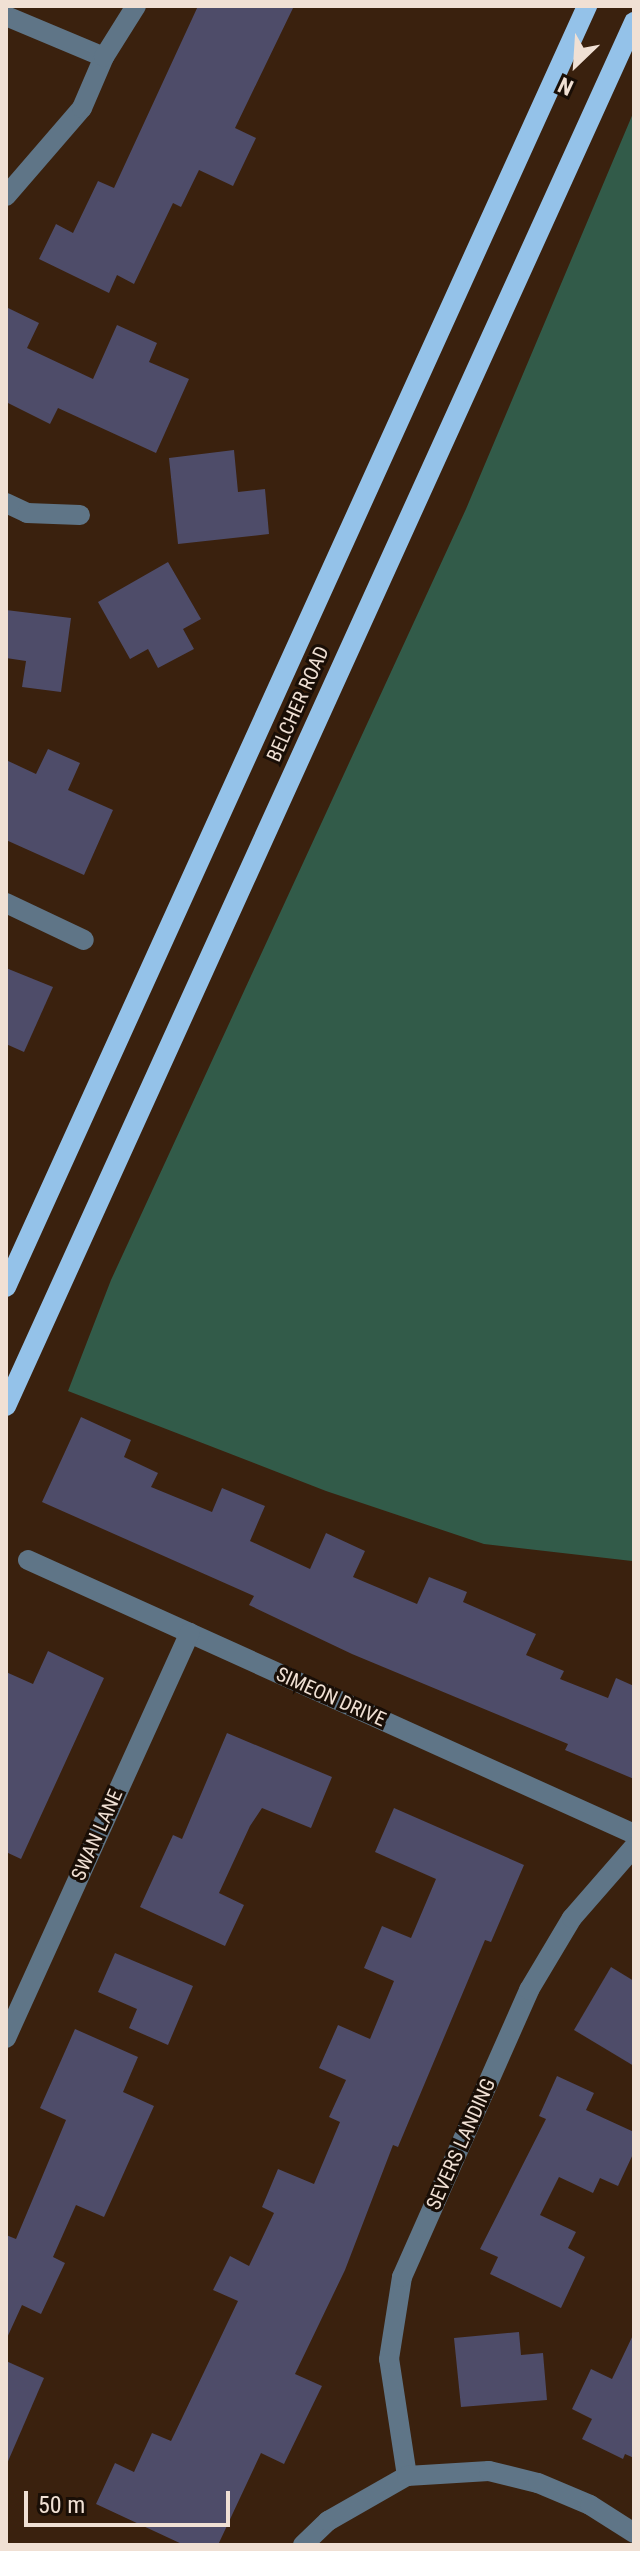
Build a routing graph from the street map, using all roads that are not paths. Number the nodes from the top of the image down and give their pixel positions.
1 (136, 6) edge
2 (587, 6) edge
3 (6, 16) edge
4 (634, 22) edge
5 (104, 57) junction
6 (6, 196) edge
7 (6, 503) edge
8 (80, 515) dead end
9 (6, 903) edge
10 (84, 940) dead end
11 (6, 1287) edge
12 (6, 1406) edge
13 (28, 1560) dead end
14 (190, 1633) junction
15 (634, 1834) edge
16 (634, 1847) edge
17 (6, 2038) edge
18 (407, 2476) junction
19 (634, 2533) edge
20 (303, 2545) edge

1 - 5 street
2 - 11 main road, BELCHER ROAD
3 - 5 street
4 - 12 main road, BELCHER ROAD
5 - 6 street
7 - 8 street
9 - 10 street
13 - 14 street, SIMEON DRIVE
14 - 15 street, SIMEON DRIVE
14 - 17 street, SWAN LANE
16 - 18 street, SEVERS LANDING
18 - 19 street
18 - 20 street

